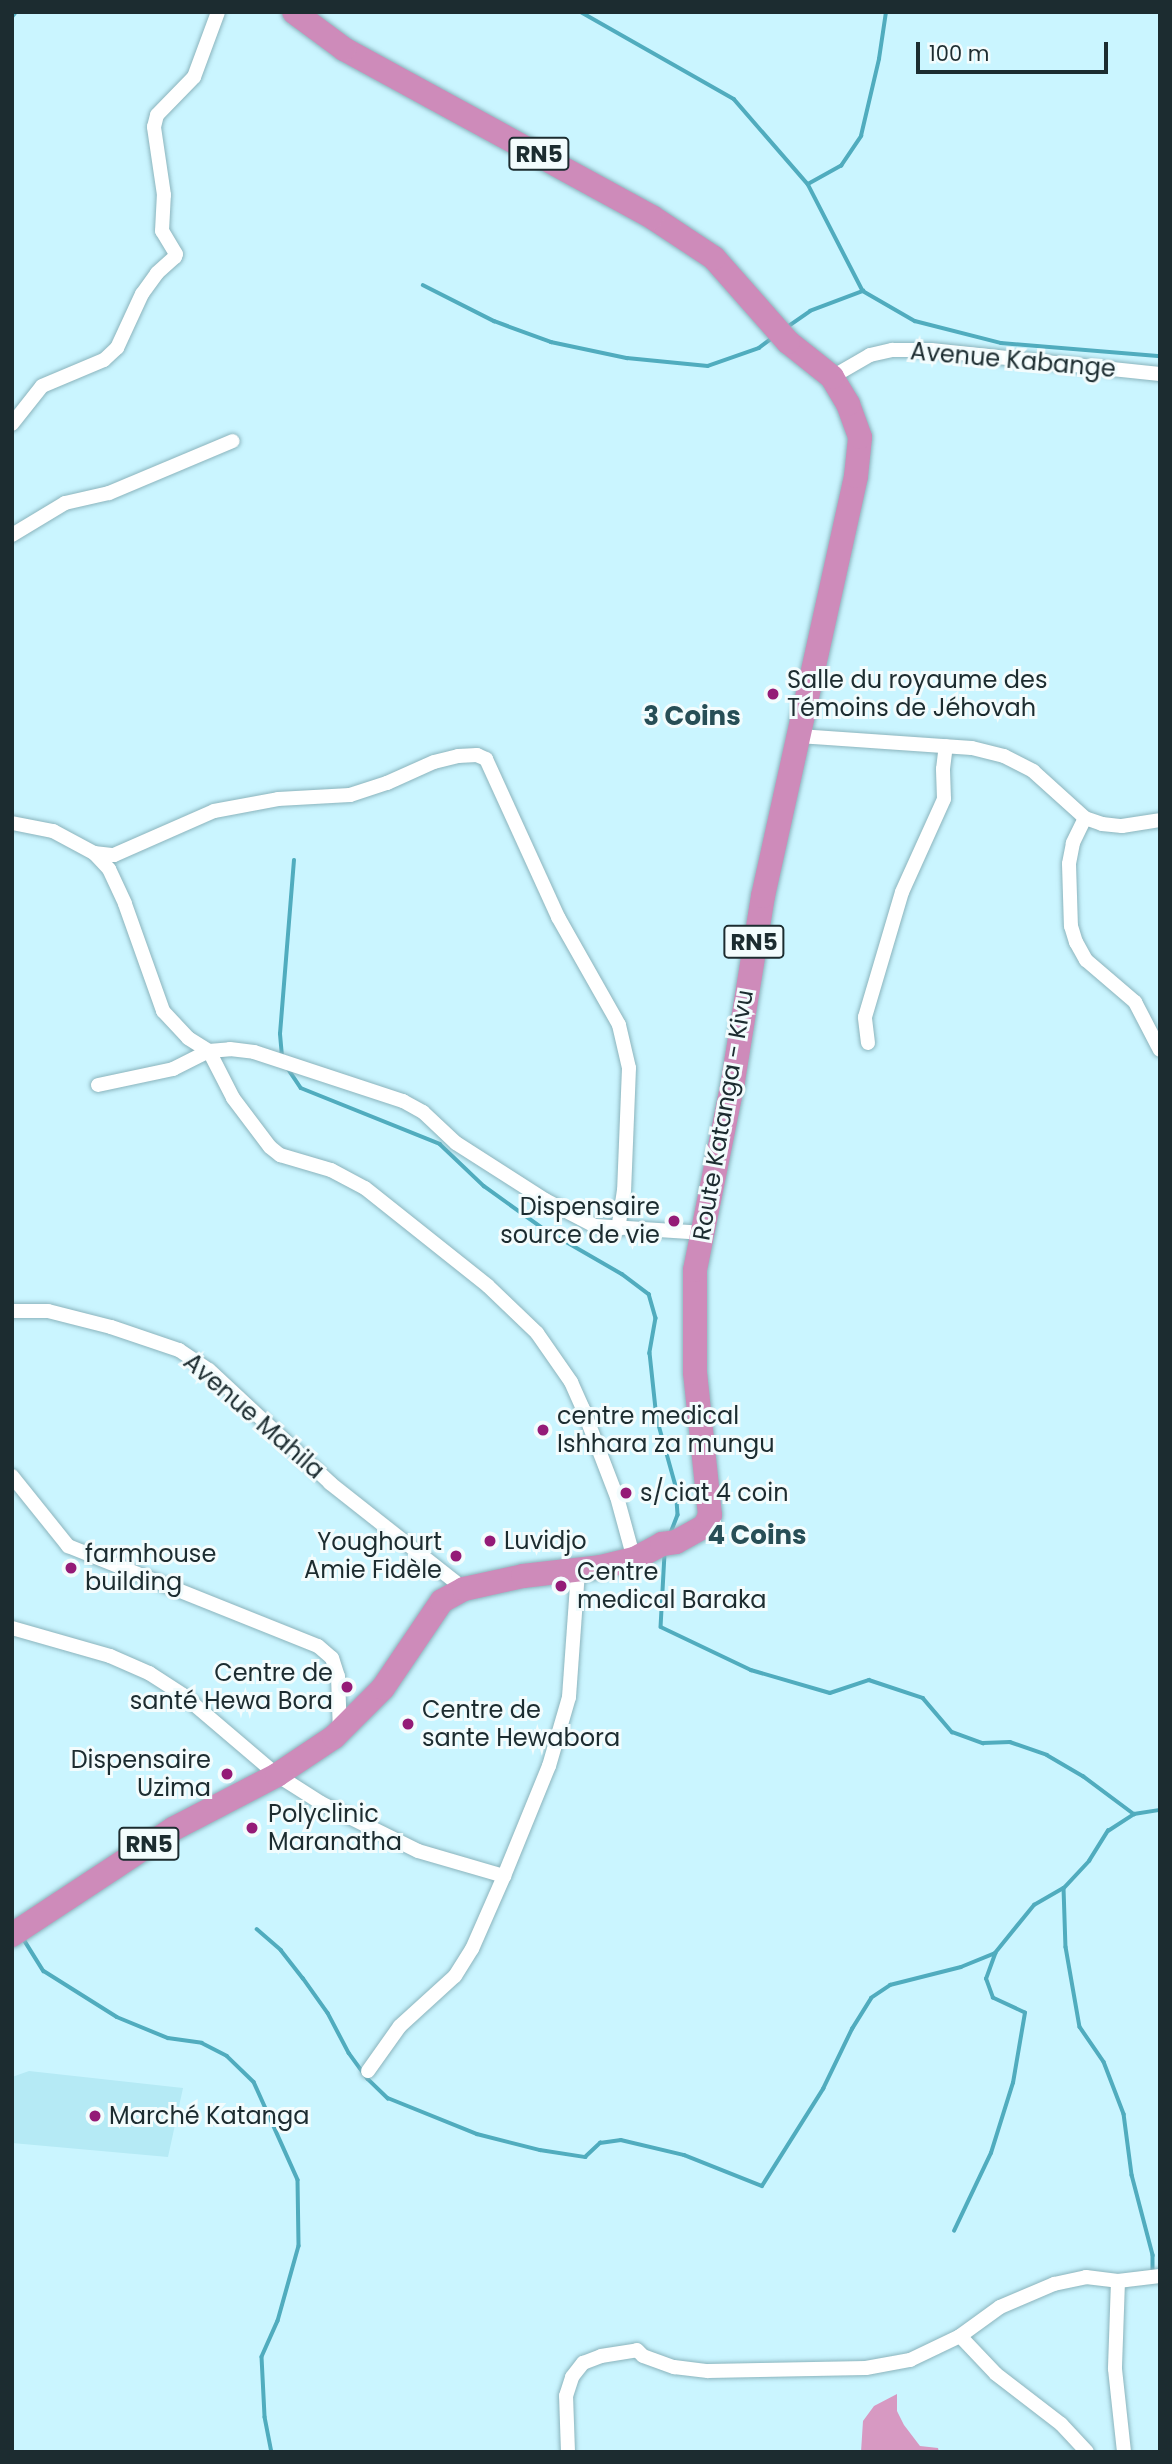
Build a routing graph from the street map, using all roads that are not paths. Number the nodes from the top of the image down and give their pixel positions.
1 (218, 12) edge
2 (293, 12) edge
3 (1160, 374) edge
4 (832, 377) junction
5 (12, 424) edge
6 (233, 441) dead end
7 (12, 535) edge
8 (799, 736) junction
9 (946, 746) junction
10 (1085, 818) junction
11 (1159, 819) edge
12 (12, 823) edge
13 (94, 853) junction
14 (868, 1043) dead end
15 (209, 1051) junction
16 (1160, 1051) edge
17 (99, 1085) dead end
18 (618, 1230) junction
19 (702, 1234) junction
20 (12, 1311) edge
21 (12, 1476) edge
22 (634, 1559) junction
23 (578, 1570) junction
24 (464, 1588) junction
25 (12, 1628) edge
26 (340, 1732) junction
27 (277, 1774) junction
28 (504, 1876) junction
29 (20, 1929) edge
30 (368, 2071) dead end
31 (1160, 2276) edge
32 (1118, 2281) junction
33 (960, 2336) junction
34 (568, 2452) edge
35 (1087, 2452) edge
36 (1124, 2452) edge

1 - 5 street
2 - 4 highway, Route Katanga - Kivu / RN5
3 - 4 street, Avenue Kabange
4 - 8 highway, Route Katanga - Kivu / RN5
6 - 7 street
8 - 9 street
8 - 19 highway, Route Katanga - Kivu / RN5
9 - 10 street
9 - 14 street
10 - 11 street
10 - 16 street
12 - 13 street
13 - 15 street
13 - 18 street
15 - 17 street
15 - 18 street
15 - 22 street
18 - 19 street
19 - 22 highway, Route Katanga - Kivu / RN5
20 - 24 street, Avenue Mahila
21 - 26 street
22 - 23 highway, Route Katanga - Kivu / RN5
23 - 24 highway, Route Katanga - Kivu / RN5
23 - 28 street
24 - 26 highway, Route Katanga - Kivu / RN5
25 - 27 street
26 - 27 highway, Route Katanga - Kivu / RN5
27 - 28 street
27 - 29 highway, Route Katanga - Kivu / RN5
28 - 30 street
31 - 32 street
32 - 33 street
32 - 36 street
33 - 34 street
33 - 35 street

